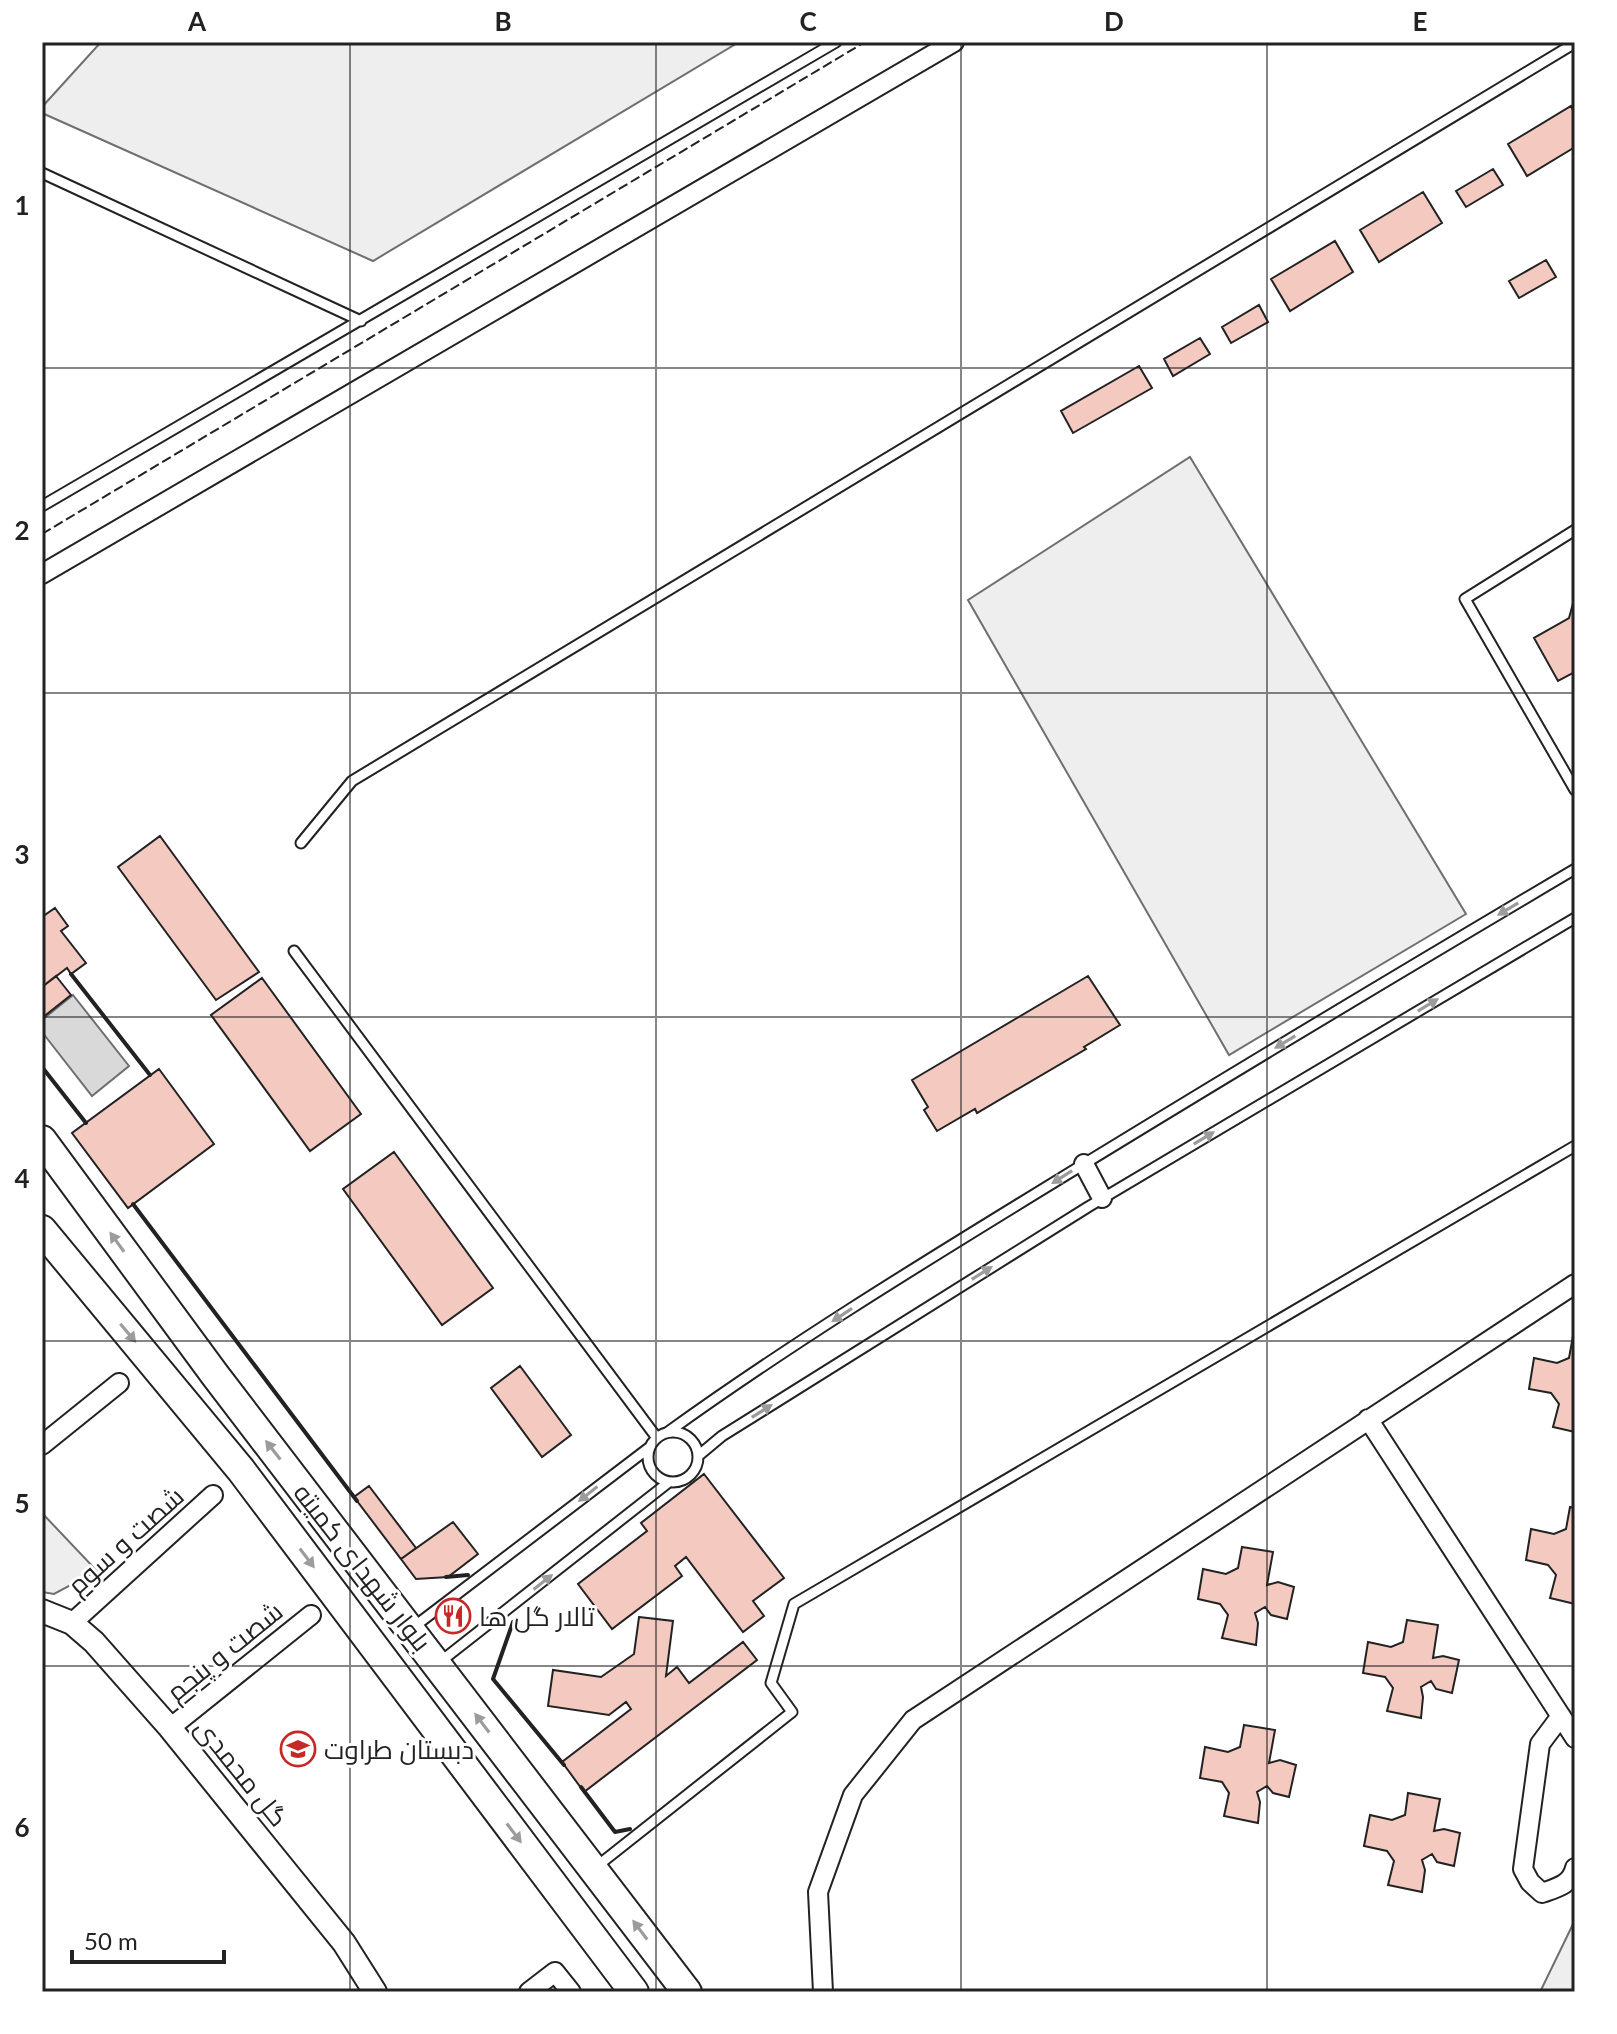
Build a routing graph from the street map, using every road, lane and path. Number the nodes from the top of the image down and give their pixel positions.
1 (836, 42) edge
2 (954, 42) edge
3 (1575, 43) edge
4 (42, 173) edge
5 (361, 321) junction
6 (42, 506) edge
7 (1575, 530) edge
8 (42, 574) edge
9 (1575, 790) edge
10 (301, 843) dead end
11 (1575, 869) edge
12 (1575, 918) edge
13 (294, 951) dead end
14 (42, 1140) edge
15 (1575, 1146) edge
16 (1084, 1164) junction
17 (1102, 1198) junction
18 (47, 1238) edge
19 (1575, 1284) edge
20 (119, 1383) dead end
21 (1368, 1419) junction
22 (668, 1432) junction
23 (657, 1438) junction
24 (42, 1445) edge
25 (650, 1447) junction
26 (698, 1456) junction
27 (669, 1482) junction
28 (213, 1495) dead end
29 (42, 1611) edge
30 (311, 1615) dead end
31 (72, 1623) junction
32 (411, 1629) junction
33 (437, 1664) junction
34 (1561, 1716) junction
35 (170, 1728) junction
36 (1575, 1738) edge
37 (1575, 1868) edge
38 (593, 1869) junction
39 (375, 1992) edge
40 (529, 1992) edge
41 (571, 1992) edge
42 (634, 1992) edge
43 (687, 1992) edge
44 (823, 1992) edge

1 - 5 lane
2 - 8 street
3 - 10 lane
4 - 5 lane
5 - 6 lane
7 - 9 lane
11 -> 16 lane
17 -> 12 lane
13 - 23 lane
32 -> 14 main road, بلوار شهدای کمیته
15 - 38 lane
16 - 17 street
16 -> 22 lane
26 -> 17 lane
18 -> 42 main road, بلوار شهدای کمیته
19 - 21 street
20 - 24 street
21 - 34 street
21 - 44 street
22 - 23 lane
22 - 26 lane
23 - 25 lane
25 - 27 lane
25 -> 32 lane
26 - 27 lane
33 -> 27 lane
28 - 31 street, شصت و سوم
29 - 31 street, گل محمدی
30 - 35 street, شصت و پنجم
31 - 35 street, گل محمدی
32 - 33 main road, بلوار شهدای کمیته
38 -> 33 main road, بلوار شهدای کمیته
34 - 36 street
34 - 37 street
35 - 39 street, گل محمدی
43 -> 38 main road, بلوار شهدای کمیته
40 - 41 street

